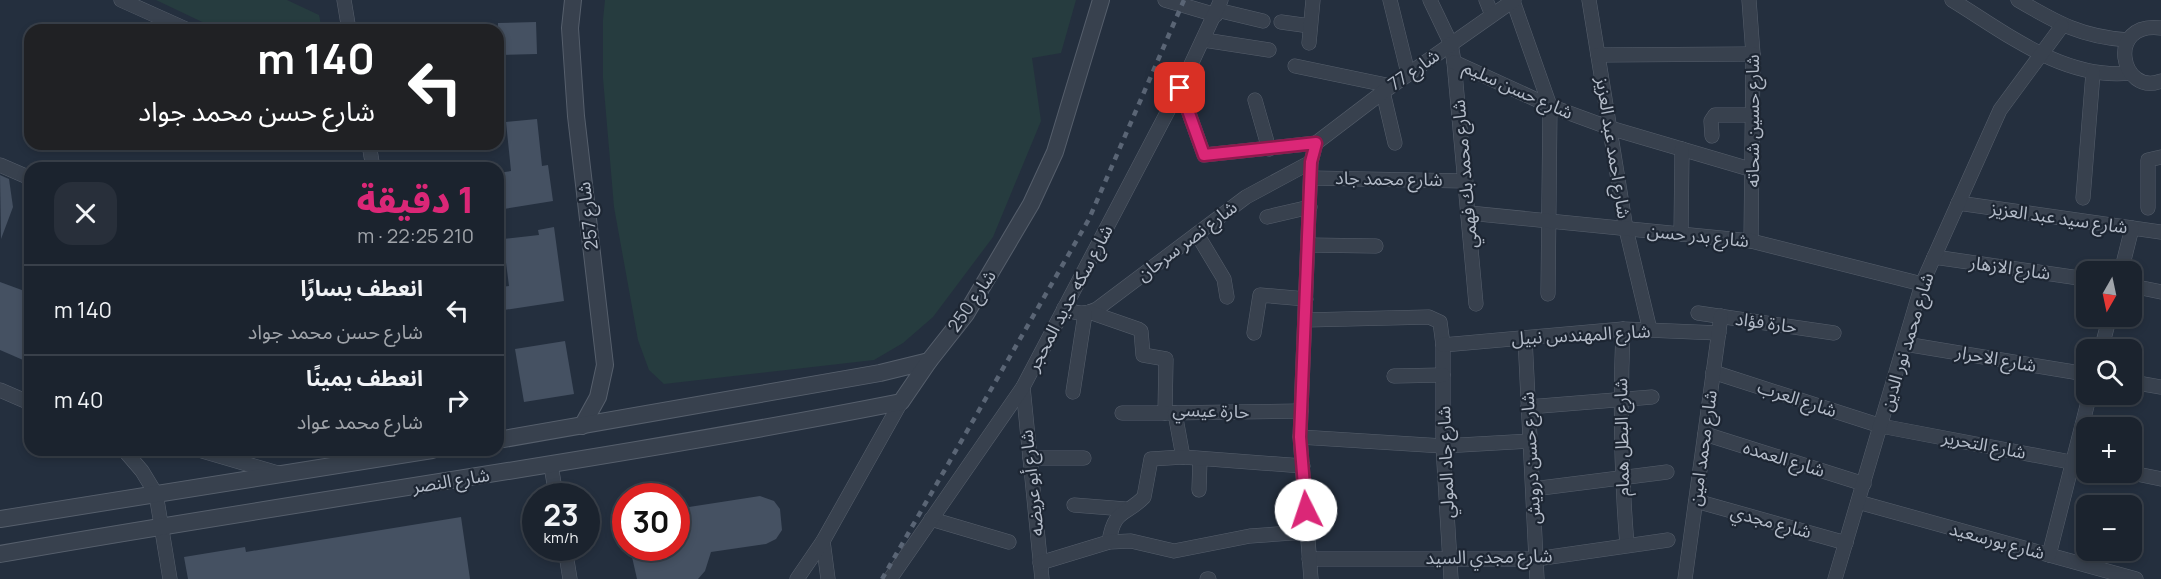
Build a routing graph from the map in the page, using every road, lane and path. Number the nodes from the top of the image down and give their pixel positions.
1 (121, 0) edge
2 (344, 0) edge
3 (573, 0) edge
4 (1101, 0) edge
5 (1166, 0) edge
6 (1313, 0) edge
7 (1390, 0) edge
8 (1430, 0) edge
9 (1486, 0) edge
10 (1514, 0) edge
11 (1589, 0) edge
12 (1749, 0) edge
13 (1952, 0) edge
14 (2018, 0) edge
15 (1218, 8) edge
16 (1492, 15) junction
17 (1263, 21) dead end
18 (1281, 22) dead end
19 (175, 24) edge
20 (348, 24) edge
21 (1310, 26) junction
22 (2062, 26) junction
23 (2161, 28) edge
24 (1204, 40) junction
25 (2128, 40) junction
26 (1309, 43) dead end
27 (1451, 44) junction
28 (1269, 50) dead end
29 (1753, 54) junction
30 (2041, 54) junction
31 (1598, 56) junction
32 (1454, 62) junction
33 (1295, 66) dead end
34 (1408, 73) junction
35 (2093, 73) junction
36 (2130, 73) junction
37 (2161, 81) edge
38 (1180, 88) junction
39 (1387, 89) junction
40 (1255, 100) dead end
41 (1550, 106) junction
42 (1753, 115) junction
43 (1610, 128) junction
44 (1712, 136) dead end
45 (1316, 143) junction
46 (1395, 143) dead end
47 (1269, 149) junction
48 (1682, 149) junction
49 (2161, 157) edge
50 (1311, 162) junction
51 (0, 165) edge
52 (1753, 170) junction
53 (24, 175) edge
54 (1311, 177) junction
55 (1466, 181) junction
56 (2083, 198) dead end
57 (1958, 203) junction
58 (1310, 207) junction
59 (2148, 208) dead end
60 (1469, 213) junction
61 (1267, 217) dead end
62 (1549, 221) junction
63 (2132, 228) junction
64 (1626, 229) junction
65 (2161, 232) edge
66 (1197, 234) junction
67 (1682, 234) junction
68 (1752, 242) junction
69 (1308, 245) junction
70 (1376, 246) dead end
71 (1934, 257) junction
72 (2124, 261) edge
73 (2076, 278) edge
74 (1922, 284) junction
75 (2142, 288) edge
76 (2161, 292) edge
77 (1548, 294) dead end
78 (1227, 297) dead end
79 (1306, 299) junction
80 (1476, 304) dead end
81 (1064, 308) junction
82 (1087, 313) junction
83 (1698, 313) dead end
84 (1721, 316) junction
85 (1305, 320) junction
86 (1623, 329) junction
87 (1650, 330) junction
88 (1254, 333) dead end
89 (1719, 333) junction
90 (1834, 333) dead end
91 (1525, 338) junction
92 (1905, 344) junction
93 (1443, 345) junction
94 (929, 361) junction
95 (1713, 372) junction
96 (2076, 372) edge
97 (1443, 375) junction
98 (1394, 376) dead end
99 (2142, 384) edge
100 (1023, 387) junction
101 (2161, 387) edge
102 (0, 390) edge
103 (1073, 392) dead end
104 (1652, 397) dead end
105 (1620, 399) junction
106 (24, 400) edge
107 (901, 402) junction
108 (1528, 407) junction
109 (1301, 411) junction
110 (1122, 413) dead end
111 (1170, 413) junction
112 (582, 426) junction
113 (1881, 426) junction
114 (1705, 434) junction
115 (1300, 437) junction
116 (504, 439) edge
117 (1530, 441) junction
118 (1443, 447) junction
119 (129, 456) edge
120 (220, 456) edge
121 (390, 456) edge
122 (1183, 457) junction
123 (1030, 458) junction
124 (1084, 458) dead end
125 (1200, 459) junction
126 (2076, 463) edge
127 (551, 465) junction
128 (1302, 466) junction
129 (1667, 472) dead end
130 (281, 474) junction
131 (2142, 475) edge
132 (2076, 476) edge
133 (1621, 477) junction
134 (2161, 479) edge
135 (554, 483) edge
136 (1864, 484) junction
137 (1533, 489) junction
138 (1199, 490) dead end
139 (156, 494) junction
140 (1695, 501) junction
141 (1858, 502) junction
142 (1074, 505) dead end
143 (1125, 509) junction
144 (0, 519) edge
145 (932, 519) junction
146 (161, 526) junction
147 (1307, 532) junction
148 (1668, 540) dead end
149 (823, 542) junction
150 (1009, 542) dead end
151 (1110, 542) junction
152 (1846, 543) junction
153 (1627, 545) junction
154 (0, 554) edge
155 (2049, 555) junction
156 (1309, 559) junction
157 (1450, 559) junction
158 (1536, 560) junction
159 (567, 561) edge
160 (1040, 563) junction
161 (2095, 574) edge
162 (170, 579) edge
163 (570, 579) edge
164 (797, 579) edge
165 (828, 579) edge
166 (890, 579) edge
167 (1042, 579) edge
168 (1311, 579) edge
169 (1451, 579) edge
170 (1538, 579) edge
171 (1678, 579) edge
172 (1835, 579) edge
173 (2136, 579) edge

1 - 19 street
2 - 20 street
3 - 112 street, شارع 257
4 - 94 street, شارع 250
5 - 15 street
6 - 21 street
7 - 34 street
8 - 27 street, شارع محمد بك فهمي
9 - 16 street
10 - 16 street, شارع 77
10 - 41 street
11 - 31 street, شارع احمد عبد العزيز
12 - 29 street, شارع حسين شحاته
13 - 30 street
14 - 22 street
15 - 17 street
15 - 24 street, شارع سكه حديد المحجر
16 - 27 street, شارع 77
18 - 21 street
21 - 26 street
22 - 25 street
22 - 30 street, شارع محمد نور الدين
23 - 25 street
24 - 28 street
24 - 38 street, شارع سكه حديد المحجر
25 - 36 street
27 - 32 street, شارع محمد بك فهمي
27 - 34 street, شارع 77
29 - 31 street
29 - 42 street, شارع حسين شحاته
30 - 35 street
30 - 57 street, شارع محمد نور الدين
31 - 43 street, شارع احمد عبد العزيز
32 - 41 street, شارع حسن سليم
32 - 55 street, شارع محمد بك فهمي
33 - 39 street
34 - 39 street, شارع 77
35 - 36 street
35 - 56 street
36 - 37 street
38 - 47 street
38 - 81 street, شارع سكه حديد المحجر
39 - 45 street, شارع 77
39 - 46 street
40 - 47 street
41 - 43 street, شارع حسن سليم
41 - 62 street
42 - 44 street
42 - 52 street, شارع حسين شحاته
43 - 48 street, شارع حسن سليم
43 - 64 street, شارع احمد عبد العزيز
45 - 47 street
45 - 50 street
48 - 52 street, شارع حسن سليم
48 - 67 street
49 - 59 street
50 - 54 street
50 - 66 street, شارع نصر سرحان
51 - 53 street
52 - 68 street, شارع حسين شحاته
54 - 55 street, شارع محمد جاد
54 - 58 street
55 - 60 street, شارع محمد بك فهمي
57 - 63 street, شارع سيد عبد العزيز
57 - 71 street, شارع محمد نور الدين
58 - 61 street
58 - 69 street
60 - 62 street, شارع بدر حسن
60 - 80 street, شارع محمد بك فهمي
62 - 64 street, شارع بدر حسن
62 - 77 street
63 - 65 street, شارع سيد عبد العزيز
63 - 72 street
64 - 67 street, شارع بدر حسن
64 - 87 street, شارع احمد عبد العزيز
66 - 78 street
66 - 82 street, شارع نصر سرحان
67 - 68 street, شارع بدر حسن
68 - 74 street, شارع بدر حسن
69 - 70 street
69 - 79 street
71 - 73 street, شارع الازهار
71 - 74 street, شارع محمد نور الدين
74 - 92 street, شارع محمد نور الدين
75 - 76 street
79 - 85 street
79 - 88 street
81 - 82 street
81 - 100 street, شارع سكه حديد المحجر
82 - 103 street
82 - 111 street, حارة عيسي
83 - 84 street, حارة فؤاد
84 - 89 street, شارع محمد امين
84 - 90 street, حارة فؤاد
85 - 93 street, شارع جاد المولي
85 - 109 street
86 - 87 street, شارع المهندس نبيل
86 - 91 street, شارع المهندس نبيل
86 - 105 street, شارع البطل همام
87 - 89 street, شارع المهندس نبيل
89 - 95 street, شارع محمد امين
91 - 93 street, شارع المهندس نبيل
91 - 108 street, شارع حسن درويش
92 - 96 street, شارع الاحرار
92 - 113 street, شارع محمد نور الدين
93 - 97 street, شارع جاد المولي
94 - 107 street, شارع 250
94 - 112 street, شارع النصر
95 - 113 street, شارع العرب
95 - 114 street, شارع محمد امين
97 - 98 street
97 - 118 street, شارع جاد المولي
99 - 101 street
100 - 123 street, شارع أبو عريضه
100 - 145 street, شارع سكه حديد المحجر
102 - 106 street
104 - 105 street
105 - 108 street
105 - 133 street, شارع البطل همام
107 - 127 street, شارع النصر
107 - 149 street, شارع 250
108 - 117 street, شارع حسن درويش
109 - 111 street, حارة عيسي
109 - 115 street
110 - 111 street
111 - 122 street
112 - 116 street, شارع النصر
113 - 126 street, شارع التحرير
113 - 136 street, شارع محمد نور الدين
114 - 136 street, شارع العمده
114 - 140 street, شارع محمد امين
115 - 118 street
115 - 128 street
117 - 118 street
117 - 137 street, شارع حسن درويش
118 - 157 street, شارع جاد المولي
119 - 139 street
120 - 130 street
121 - 130 street, شارع النصر
122 - 125 street
122 - 143 street
123 - 124 street
123 - 160 street, شارع أبو عريضه
125 - 128 street
125 - 138 street
127 - 135 street
127 - 146 street, شارع النصر
128 - 147 street
129 - 133 street
130 - 139 street, شارع النصر
131 - 134 street
132 - 155 street
133 - 137 street
133 - 153 street, شارع البطل همام
136 - 141 street, شارع محمد نور الدين
137 - 158 street, شارع حسن درويش
139 - 144 street, شارع النصر
139 - 146 street
140 - 152 street, شارع مجدي
140 - 171 street, شارع محمد امين
141 - 152 street, شارع محمد نور الدين
141 - 155 street, شارع بورسعيد
142 - 143 street
143 - 151 street
145 - 150 street
145 - 166 street, شارع سكه حديد المحجر
146 - 154 street, شارع النصر
146 - 162 street
147 - 151 street
147 - 156 street
148 - 153 street, شارع مجدي السيد
149 - 164 street, شارع 250
149 - 165 street
151 - 160 street
152 - 172 street, شارع محمد نور الدين
153 - 158 street, شارع مجدي السيد
155 - 161 street, شارع بورسعيد
156 - 157 street, شارع مجدي السيد
156 - 168 street
157 - 158 street, شارع مجدي السيد
157 - 169 street, شارع جاد المولي
158 - 170 street, شارع حسن درويش
159 - 163 street
160 - 167 street, شارع أبو عريضه
161 - 173 street, شارع بورسعيد

